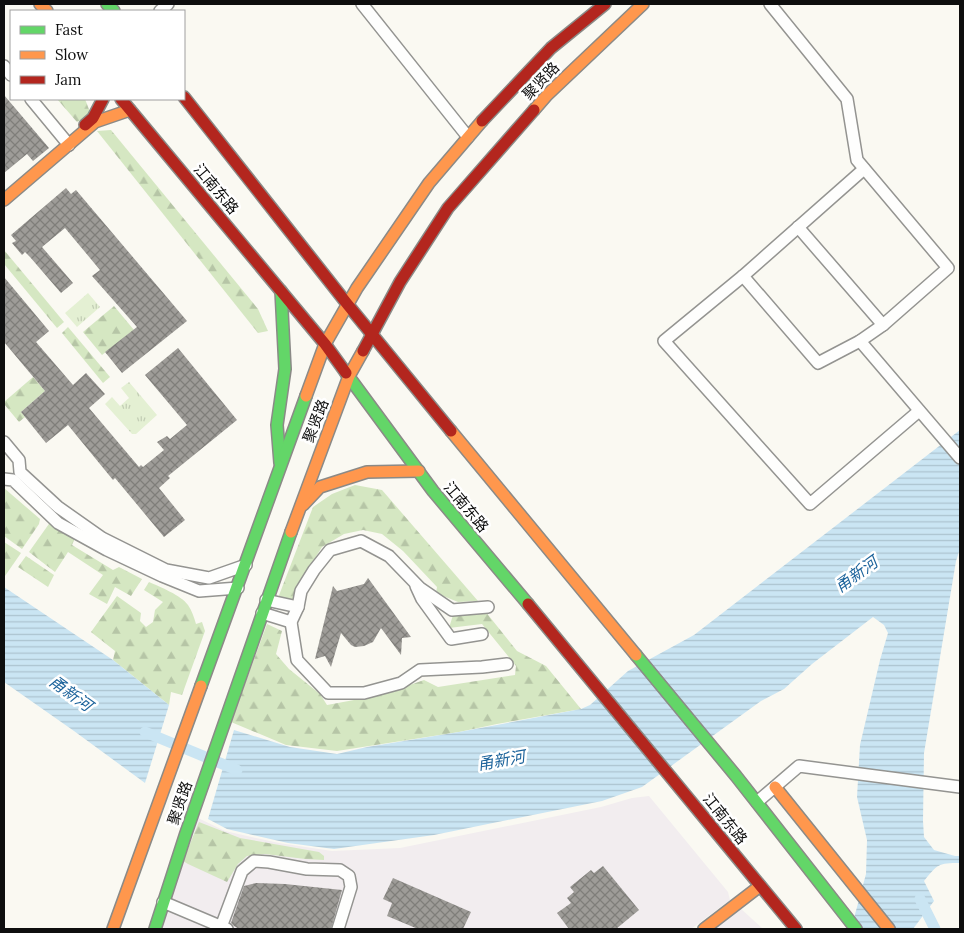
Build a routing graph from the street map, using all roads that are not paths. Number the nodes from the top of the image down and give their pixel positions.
1 (362, 4) edge
2 (605, 4) edge
3 (643, 4) edge
4 (770, 4) edge
5 (185, 98) edge
6 (31, 100) edge
7 (102, 100) edge
8 (121, 100) edge
9 (130, 110) junction
10 (468, 137) junction
11 (67, 143) junction
12 (864, 169) junction
13 (4, 194) edge
14 (4, 200) edge
15 (798, 227) junction
16 (743, 276) junction
17 (281, 291) junction
18 (348, 305) junction
19 (883, 325) junction
20 (373, 334) junction
21 (860, 341) junction
22 (325, 344) junction
23 (349, 376) junction
24 (919, 411) junction
25 (4, 442) edge
26 (960, 458) edge
27 (281, 470) junction
28 (418, 471) junction
29 (4, 479) edge
30 (298, 511) junction
31 (246, 565) junction
32 (415, 582) junction
33 (238, 588) junction
34 (266, 600) junction
35 (298, 607) junction
36 (488, 607) dead end
37 (262, 613) junction
38 (291, 622) junction
39 (482, 634) dead end
40 (507, 664) dead end
41 (775, 786) junction
42 (960, 787) edge
43 (757, 802) junction
44 (760, 886) junction
45 (163, 902) junction
46 (224, 928) edge
47 (113, 929) edge
48 (155, 929) edge
49 (338, 929) edge
50 (704, 929) edge
51 (796, 929) edge
52 (856, 929) edge
53 (890, 929) edge

1 - 10 street
2 - 10 main road, 聚贤路
3 - 20 main road, 聚贤路
4 - 12 street
5 - 18 main road, 江南东路
6 - 11 street
7 - 11 main road
8 - 9 main road, 江南东路
9 - 11 main road
9 - 17 main road, 江南东路
10 - 18 main road, 聚贤路
11 - 13 main road
11 - 14 main road
12 - 15 street
12 - 19 street
15 - 16 street
15 - 19 street
16 - 21 street
16 - 24 street
17 - 22 main road, 江南东路
17 - 27 main road
18 - 20 main road, 江南东路
18 - 22 main road, 聚贤路
19 - 21 street
20 - 23 main road, 聚贤路
20 - 43 main road, 江南东路
21 - 24 street
22 - 23 main road, 江南东路
22 - 27 main road, 聚贤路
23 - 28 main road, 江南东路
23 - 30 main road, 聚贤路
24 - 26 street
25 - 31 street
27 - 31 main road, 聚贤路
28 - 30 main road
28 - 44 main road, 江南东路
29 - 33 street
30 - 34 main road, 聚贤路
31 - 33 main road, 聚贤路
32 - 35 street
32 - 36 street
32 - 39 street
33 - 47 main road, 聚贤路
34 - 35 street
34 - 37 main road, 聚贤路
35 - 38 street
37 - 38 street
37 - 45 main road, 聚贤路
38 - 40 street
41 - 42 street
41 - 43 street
41 - 53 main road
43 - 52 main road, 江南东路
44 - 50 main road
44 - 51 main road, 江南东路
45 - 46 street
45 - 48 main road, 聚贤路
46 - 49 street

